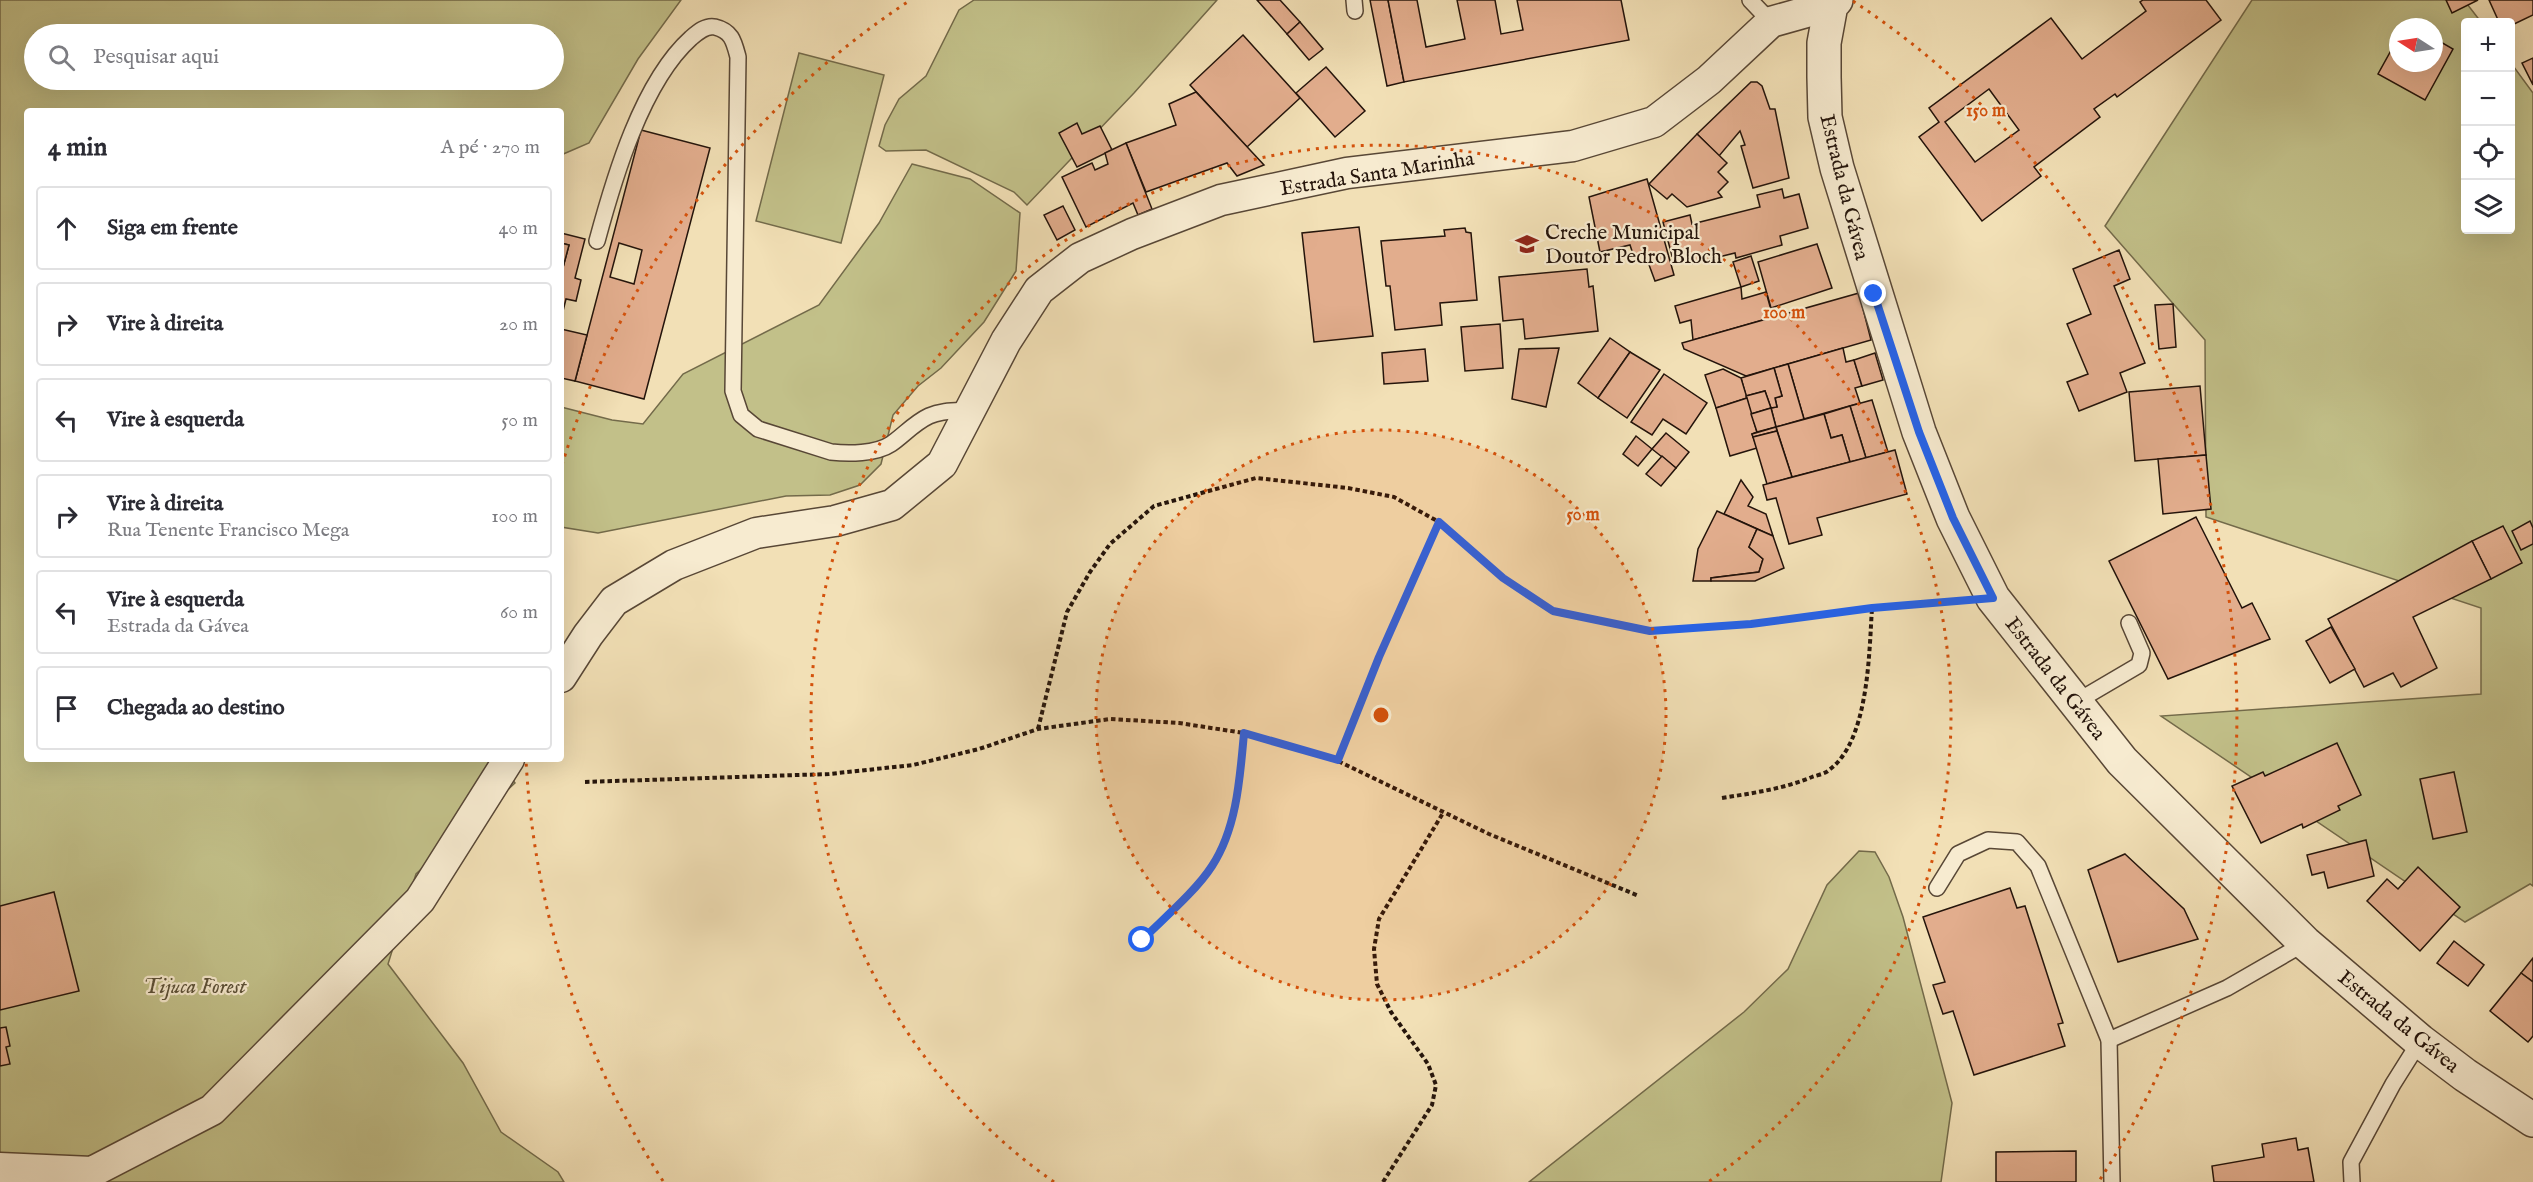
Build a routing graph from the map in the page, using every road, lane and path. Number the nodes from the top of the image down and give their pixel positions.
1 (1749, 0) edge
2 (1834, 2) edge
3 (1771, 22) junction
4 (597, 241) dead end
5 (971, 410) junction
6 (1439, 522) junction
7 (1993, 598) junction
8 (1872, 608) junction
9 (2129, 623) dead end
10 (564, 672) edge
11 (2076, 702) junction
12 (1038, 729) junction
13 (1244, 733) junction
14 (1338, 760) junction
15 (507, 762) edge
16 (585, 782) dead end
17 (1722, 798) dead end
18 (1443, 813) junction
19 (1937, 888) dead end
20 (1639, 896) dead end
21 (1142, 940) dead end
22 (2305, 943) junction
23 (2109, 1040) junction
24 (2420, 1041) junction
25 (2533, 1120) edge
26 (0, 1168) edge
27 (1383, 1182) edge
28 (2112, 1182) edge
29 (2352, 1182) edge

1 - 3 lane
2 - 3 street, Estrada Santa Marinha
2 - 7 street, Estrada da Gávea
3 - 5 street, Estrada Santa Marinha
4 - 5 lane
5 - 10 street, Estrada Santa Marinha
6 - 8 path
6 - 12 path
6 - 14 path
7 - 8 path
7 - 11 street, Estrada da Gávea
8 - 17 path
9 - 11 lane
11 - 22 street, Estrada da Gávea
12 - 13 path
12 - 16 path
13 - 14 path
13 - 21 path
14 - 18 path
15 - 26 street
18 - 20 path
18 - 27 path
19 - 23 lane
22 - 23 lane
22 - 24 street, Estrada da Gávea
23 - 28 lane
24 - 25 street, Estrada da Gávea
24 - 29 lane

